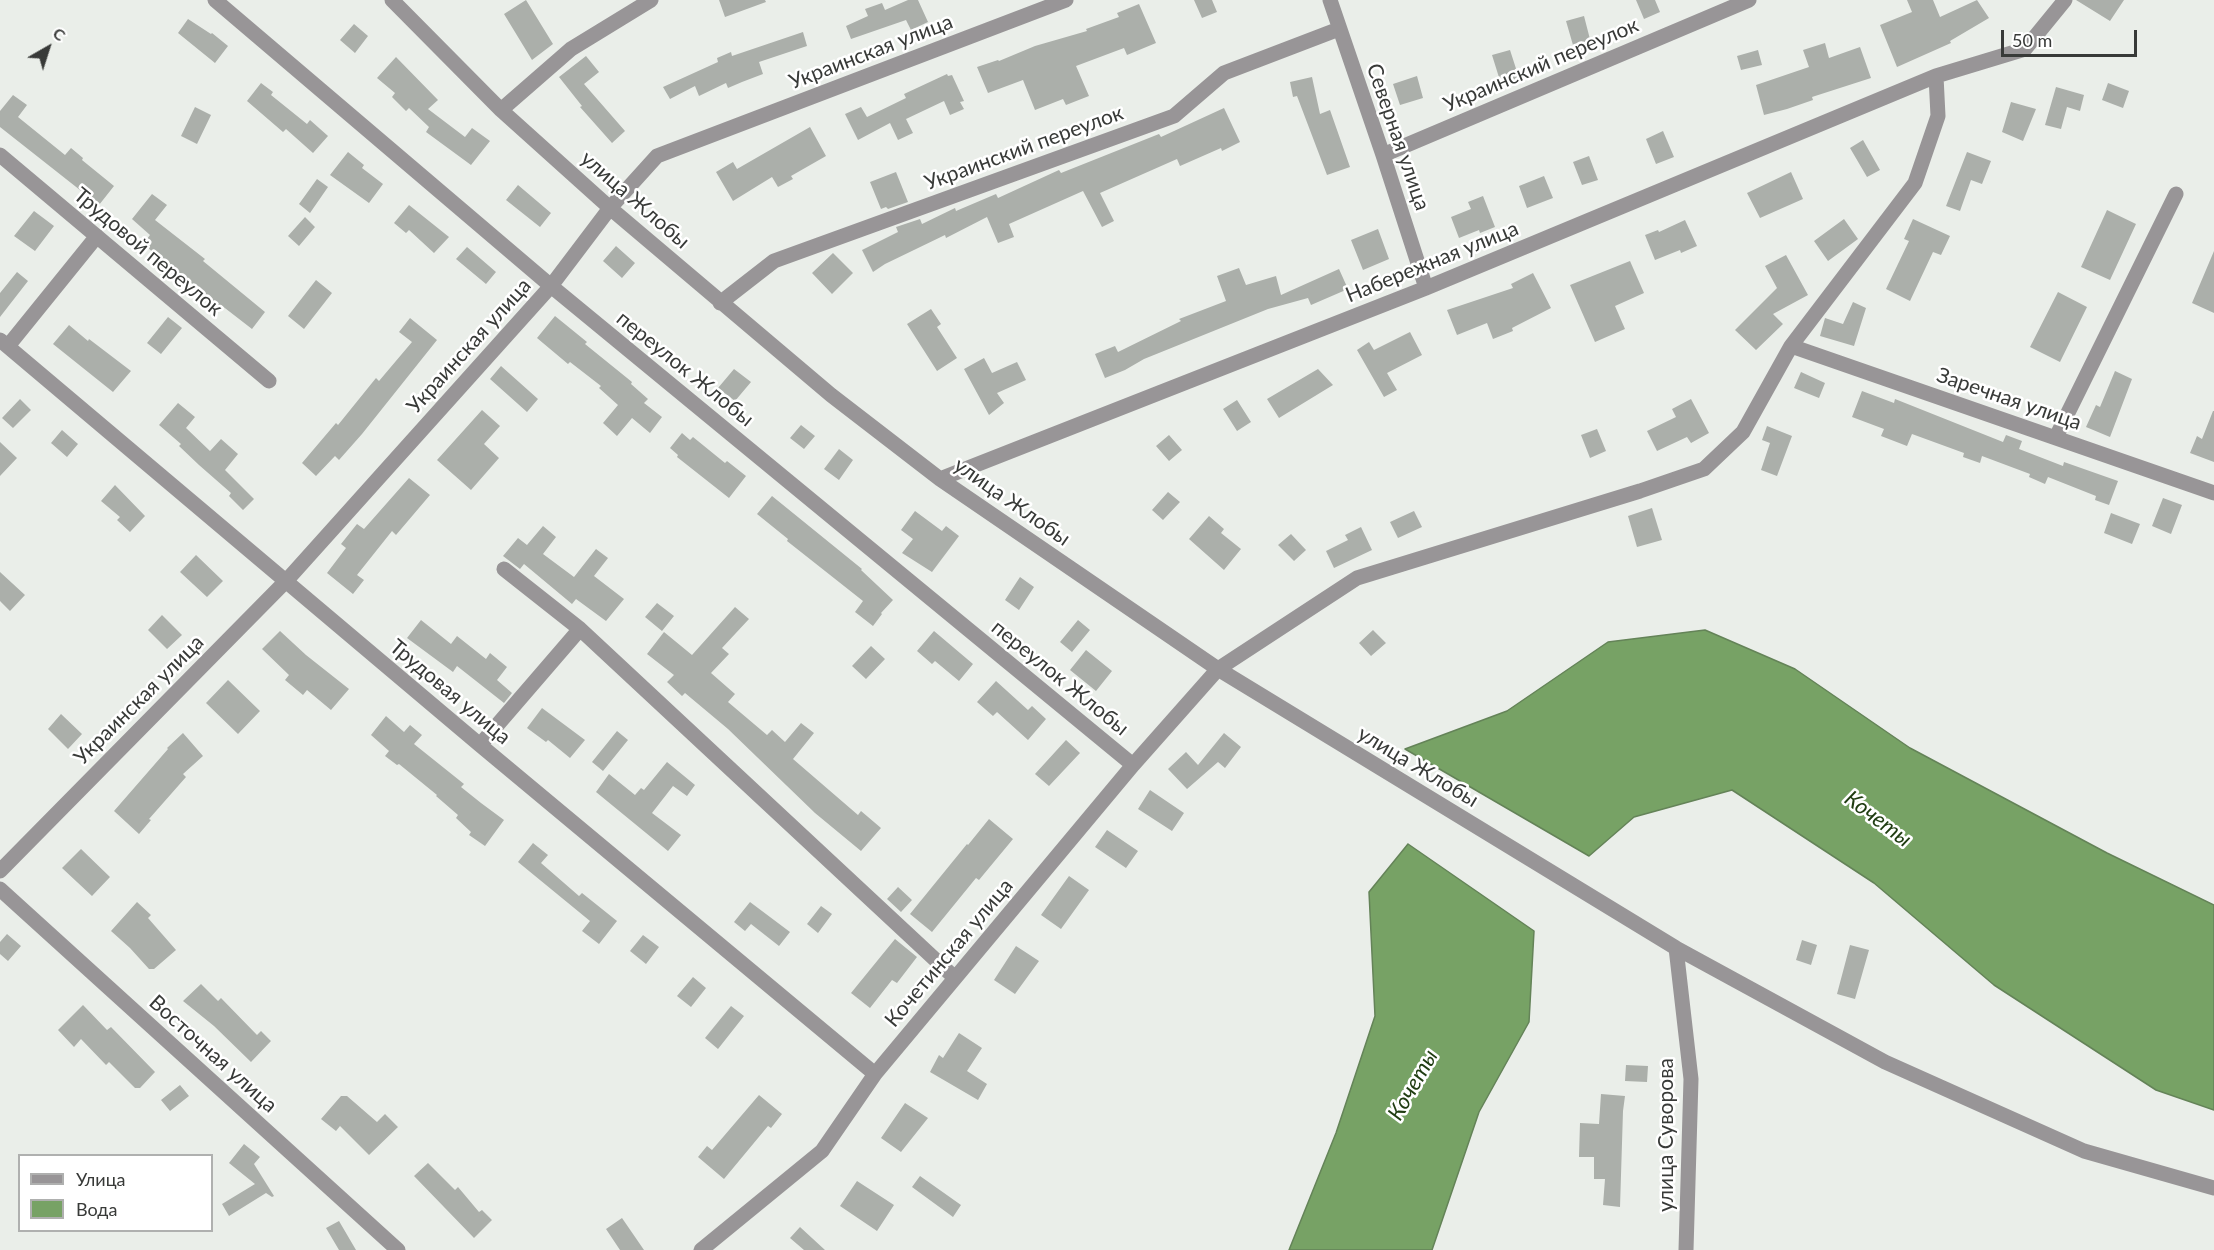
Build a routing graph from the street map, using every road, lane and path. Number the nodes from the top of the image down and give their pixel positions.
1 (215, 0) edge
2 (392, 0) edge
3 (651, 0) edge
4 (1066, 0) edge
5 (1330, 0) edge
6 (1749, 0) edge
7 (2065, 0) edge
8 (1339, 29) junction
9 (1936, 76) junction
10 (501, 110) junction
11 (0, 155) edge
12 (1383, 155) junction
13 (2176, 194) dead end
14 (610, 208) junction
15 (97, 236) junction
16 (551, 286) junction
17 (1426, 288) junction
18 (720, 303) junction
19 (4, 343) edge
20 (1791, 346) junction
21 (269, 381) dead end
22 (2056, 437) junction
23 (940, 479) junction
24 (2214, 493) edge
25 (504, 569) dead end
26 (287, 580) junction
27 (580, 629) junction
28 (1218, 669) junction
29 (480, 745) junction
30 (1133, 765) junction
31 (0, 871) edge
32 (0, 890) edge
33 (1676, 948) junction
34 (955, 978) junction
35 (875, 1074) junction
36 (2214, 1188) edge
37 (398, 1250) edge
38 (700, 1250) edge
39 (1686, 1250) edge

1 - 16 street, переулок Жлобы
2 - 10 street, улица Жлобы
3 - 10 street
4 - 14 street, Украинская улица
5 - 8 street, Северная улица
6 - 12 street, Украинский переулок
7 - 9 street, Набережная улица
8 - 12 street, Северная улица
8 - 18 street, Украинский переулок
9 - 17 street, Набережная улица
9 - 20 street
10 - 14 street, улица Жлобы
11 - 15 street, Трудовой переулок
12 - 17 street, Северная улица
13 - 22 street
14 - 16 street, Украинская улица
14 - 18 street, улица Жлобы
15 - 19 street
15 - 21 street, Трудовой переулок
16 - 26 street, Украинская улица
16 - 30 street, переулок Жлобы
17 - 23 street, Набережная улица
18 - 23 street, улица Жлобы
19 - 26 street, Трудовая улица
20 - 22 street, Заречная улица
20 - 28 street
22 - 24 street, Заречная улица
23 - 28 street, улица Жлобы
25 - 27 street
26 - 29 street, Трудовая улица
26 - 31 street, Украинская улица
27 - 29 street
27 - 34 street
28 - 30 street, Кочетинская улица
28 - 33 street, улица Жлобы
29 - 35 street, Трудовая улица
30 - 34 street, Кочетинская улица
32 - 37 street, Восточная улица
33 - 36 street, улица Жлобы
33 - 39 street, улица Суворова
34 - 35 street, Кочетинская улица
35 - 38 street, Кочетинская улица

